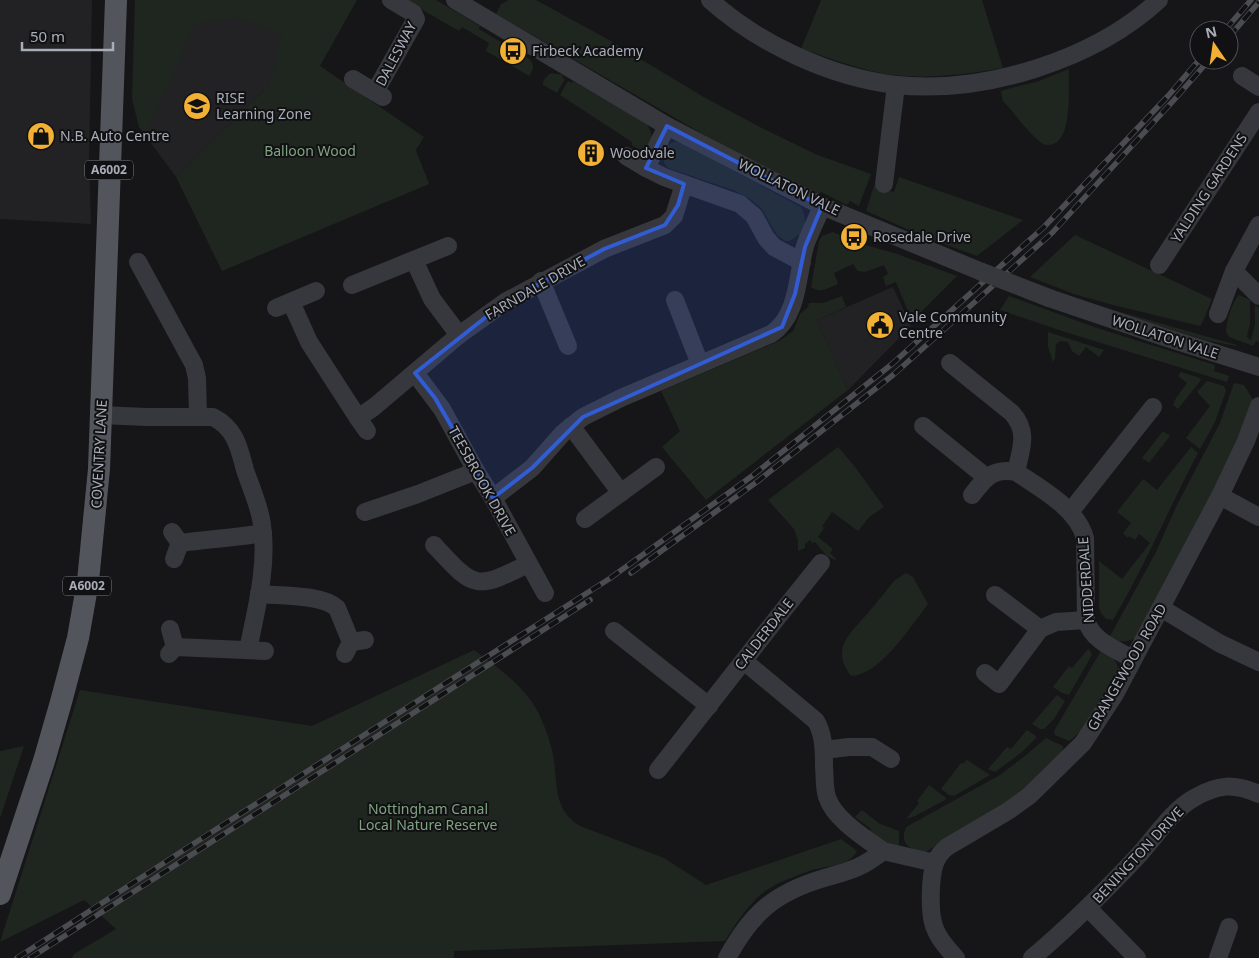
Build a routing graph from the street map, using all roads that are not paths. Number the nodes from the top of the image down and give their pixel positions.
1 (116, 0) edge
2 (391, 0) edge
3 (455, 0) edge
4 (710, 0) edge
5 (1159, 0) edge
6 (1242, 76) dead end
7 (353, 79) dead end
8 (896, 84) junction
9 (1259, 87) edge
10 (1259, 112) edge
11 (667, 126) junction
12 (626, 156) dead end
13 (646, 168) junction
14 (684, 184) junction
15 (884, 184) dead end
16 (822, 206) junction
17 (1259, 224) edge
18 (448, 246) dead end
19 (414, 260) junction
20 (138, 262) dead end
21 (802, 262) junction
22 (1160, 265) dead end
23 (1234, 271) junction
24 (541, 281) junction
25 (361, 287) dead end
26 (316, 291) dead end
27 (1259, 296) edge
28 (683, 307) dead end
29 (1218, 314) dead end
30 (569, 334) dead end
31 (459, 335) junction
32 (950, 363) dead end
33 (700, 364) junction
34 (1259, 367) edge
35 (414, 373) junction
36 (1259, 406) edge
37 (1153, 407) dead end
38 (101, 415) junction
39 (198, 416) junction
40 (571, 426) junction
41 (922, 426) dead end
42 (656, 467) dead end
43 (476, 472) junction
44 (1016, 472) junction
45 (986, 477) junction
46 (620, 493) junction
47 (972, 495) dead end
48 (1220, 496) junction
49 (493, 498) junction
50 (365, 512) dead end
51 (1070, 512) junction
52 (1259, 517) edge
53 (585, 519) dead end
54 (263, 533) junction
55 (175, 545) dead end
56 (434, 545) dead end
57 (821, 563) dead end
58 (528, 564) junction
59 (545, 593) dead end
60 (259, 594) junction
61 (996, 595) dead end
62 (1161, 608) junction
63 (1086, 620) junction
64 (170, 629) dead end
65 (1040, 629) junction
66 (614, 631) dead end
67 (354, 645) dead end
68 (248, 650) junction
69 (265, 651) dead end
70 (1133, 659) junction
71 (744, 660) junction
72 (1259, 662) edge
73 (985, 673) dead end
74 (708, 706) junction
75 (824, 750) junction
76 (891, 759) dead end
77 (658, 770) dead end
78 (1259, 794) edge
79 (883, 850) junction
80 (935, 863) junction
81 (0, 894) edge
82 (1088, 908) junction
83 (727, 958) edge
84 (956, 958) edge
85 (1032, 958) edge
86 (1137, 958) edge

1 - 38 main road, COVENTRY LANE / A6002
2 - 7 street, DALESWAY
3 - 11 street, WOLLATON VALE
4 - 8 street
5 - 8 street
6 - 9 street
8 - 15 street
10 - 22 street, YALDING GARDENS
11 - 13 street
11 - 16 street, WOLLATON VALE
12 - 13 street
13 - 14 street
14 - 21 street
14 - 24 street, FARNDALE DRIVE
16 - 21 street
16 - 34 street, WOLLATON VALE, bridge
17 - 23 street
18 - 19 street
19 - 25 street
19 - 31 street
20 - 39 street
21 - 33 street
23 - 27 street
23 - 29 street
24 - 30 street
24 - 31 street, FARNDALE DRIVE
26 - 35 street, FARNDALE DRIVE
28 - 33 street
31 - 35 street, FARNDALE DRIVE
32 - 44 street
33 - 40 street
35 - 43 street, TEESBROOK DRIVE
36 - 48 street, GRANGEWOOD ROAD
37 - 51 street
38 - 39 street
38 - 81 main road, COVENTRY LANE / A6002
39 - 54 street
40 - 46 street
40 - 49 street
41 - 45 street
42 - 46 street
43 - 49 street, TEESBROOK DRIVE
43 - 50 street
44 - 45 street
44 - 51 street, NIDDERDALE
45 - 47 street
46 - 53 street
48 - 52 street
48 - 62 street, GRANGEWOOD ROAD
49 - 58 street, TEESBROOK DRIVE
51 - 63 street, NIDDERDALE
54 - 55 street
54 - 60 street
56 - 58 street
57 - 71 street, CALDERDALE
58 - 59 street, TEESBROOK DRIVE
60 - 67 street
60 - 68 street
61 - 65 street
62 - 70 street, GRANGEWOOD ROAD
62 - 72 street
63 - 65 street
63 - 70 street, NIDDERDALE
64 - 68 street
65 - 73 street
66 - 74 street
68 - 69 street
70 - 80 street, GRANGEWOOD ROAD
71 - 74 street, CALDERDALE
71 - 75 street
74 - 77 street, CALDERDALE
75 - 76 street
75 - 79 street
78 - 82 street, BENINGTON DRIVE
79 - 80 street
79 - 83 street
80 - 84 street
82 - 85 street, BENINGTON DRIVE
82 - 86 street

